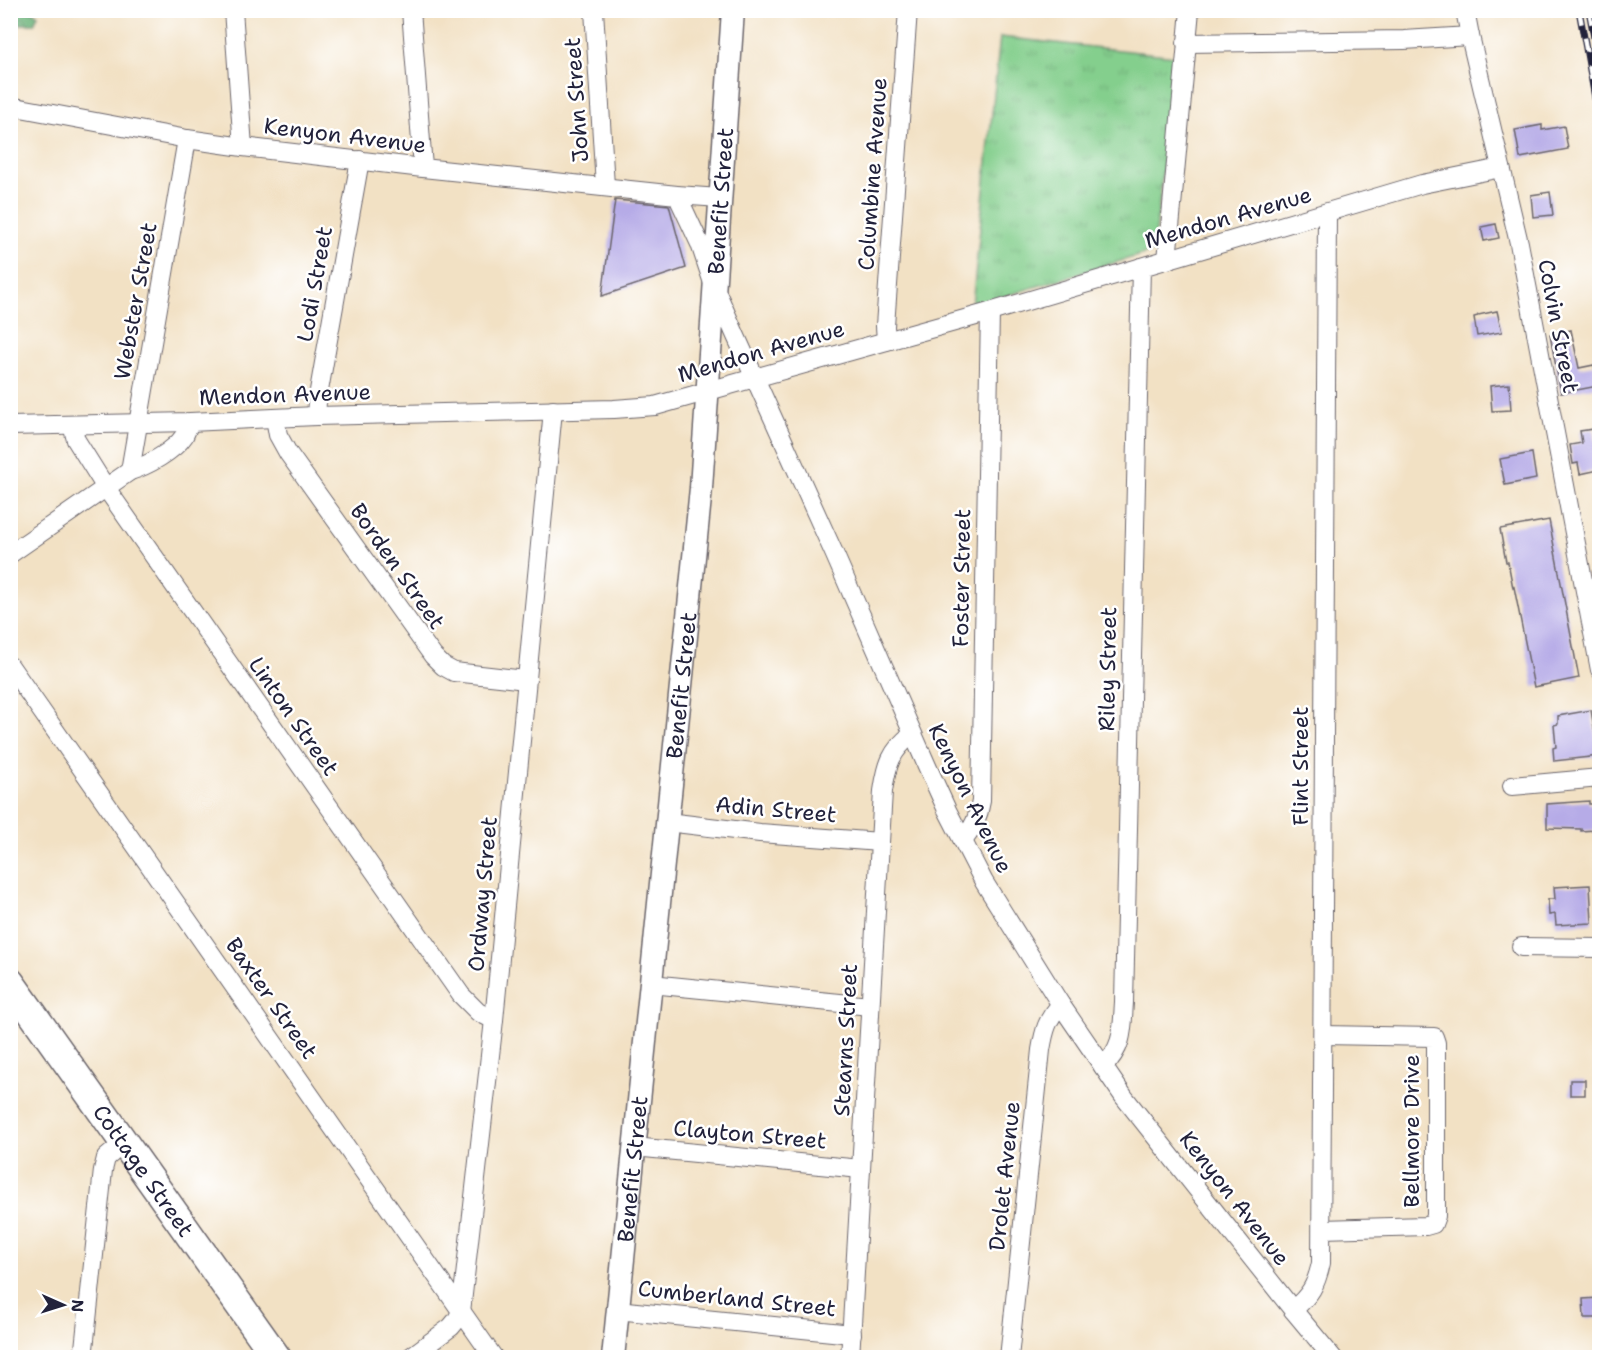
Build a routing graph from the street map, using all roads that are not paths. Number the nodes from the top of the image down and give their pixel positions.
1 (233, 10) edge
2 (411, 10) edge
3 (594, 10) edge
4 (733, 10) edge
5 (908, 10) edge
6 (1190, 10) edge
7 (1465, 10) edge
8 (1470, 36) junction
9 (1186, 43) junction
10 (10, 106) edge
11 (187, 139) junction
12 (243, 147) junction
13 (360, 160) junction
14 (423, 168) junction
15 (1501, 168) junction
16 (605, 186) junction
17 (677, 195) junction
18 (720, 198) junction
19 (1327, 213) junction
20 (1167, 260) junction
21 (1141, 267) junction
22 (714, 286) junction
23 (990, 312) junction
24 (886, 341) junction
25 (754, 377) junction
26 (709, 391) junction
27 (553, 410) junction
28 (316, 416) junction
29 (275, 418) junction
30 (190, 422) junction
31 (138, 423) junction
32 (72, 425) junction
33 (10, 426) edge
34 (130, 471) junction
35 (106, 488) junction
36 (10, 554) edge
37 (10, 666) edge
38 (1599, 670) edge
39 (526, 680) junction
40 (912, 734) junction
41 (1599, 778) edge
42 (1512, 786) dead end
43 (667, 822) junction
44 (963, 841) junction
45 (880, 842) junction
46 (1521, 947) dead end
47 (1599, 948) edge
48 (10, 982) edge
49 (651, 984) junction
50 (1061, 1005) junction
51 (870, 1006) junction
52 (494, 1020) junction
53 (1323, 1035) junction
54 (1103, 1067) junction
55 (125, 1142) junction
56 (634, 1147) junction
57 (861, 1168) junction
58 (1322, 1229) junction
59 (618, 1310) junction
60 (1293, 1310) junction
61 (461, 1312) junction
62 (852, 1334) junction
63 (275, 1356) edge
64 (83, 1358) edge
65 (409, 1358) edge
66 (494, 1358) edge
67 (613, 1358) edge
68 (850, 1358) edge
69 (1010, 1358) edge
70 (1333, 1358) edge

1 - 12 street
2 - 14 street
3 - 16 street, John Street
4 - 18 street, Benefit Street
5 - 24 street, Columbine Avenue
6 - 9 street
7 - 8 street, Colvin Street
8 - 9 street
8 - 15 street, Colvin Street
9 - 20 street
10 - 11 street, Kenyon Avenue
11 - 12 street, Kenyon Avenue
11 - 31 street, Webster Street
12 - 13 street, Kenyon Avenue
13 - 14 street, Kenyon Avenue
13 - 28 street, Lodi Street
14 - 16 street, Kenyon Avenue
15 - 19 street, Mendon Avenue
15 - 38 street, Colvin Street
16 - 17 street, Kenyon Avenue
17 - 18 street, Kenyon Avenue
17 - 22 street, Kenyon Avenue
18 - 22 street, Benefit Street
19 - 20 street, Mendon Avenue
19 - 53 street, Flint Street
20 - 21 street, Mendon Avenue
21 - 23 street, Mendon Avenue
21 - 54 street, Riley Street
22 - 25 street, Kenyon Avenue
22 - 26 street, Benefit Street
23 - 24 street, Mendon Avenue
23 - 44 street, Foster Street
24 - 25 street, Mendon Avenue
25 - 26 street, Mendon Avenue
25 - 40 street, Kenyon Avenue
26 - 27 street, Mendon Avenue
26 - 43 street, Benefit Street
27 - 28 street, Mendon Avenue
27 - 39 street, Ordway Street
28 - 29 street, Mendon Avenue
29 - 30 street, Mendon Avenue
29 - 39 street, Borden Street
30 - 31 street, Mendon Avenue
30 - 34 street
31 - 32 street, Mendon Avenue
31 - 34 street, Webster Street
32 - 33 street, Mendon Avenue
32 - 35 street, Linton Street
34 - 35 street
35 - 36 street
35 - 52 street, Linton Street
37 - 61 street, Baxter Street
39 - 52 street, Ordway Street
40 - 44 street, Kenyon Avenue
40 - 45 street, Stearns Street
41 - 42 street
43 - 45 street, Adin Street
43 - 49 street, Benefit Street
44 - 50 street, Kenyon Avenue
45 - 51 street, Stearns Street
46 - 47 street
48 - 55 main road, Cottage Street
49 - 51 street
49 - 56 street, Benefit Street
50 - 54 street, Kenyon Avenue
50 - 69 street, Drolet Avenue
51 - 57 street, Stearns Street
52 - 61 street, Ordway Street
53 - 58 street, Flint Street
53 - 58 street, Bellmore Drive
54 - 60 street, Kenyon Avenue
55 - 63 main road, Cottage Street
55 - 64 street
56 - 57 street, Clayton Street
56 - 59 street, Benefit Street
57 - 62 street, Stearns Street
58 - 60 street, Flint Street
59 - 62 street, Cumberland Street
59 - 67 street, Benefit Street
60 - 70 street, Kenyon Avenue
61 - 65 street
61 - 66 street, Baxter Street
62 - 68 street, Stearns Street

